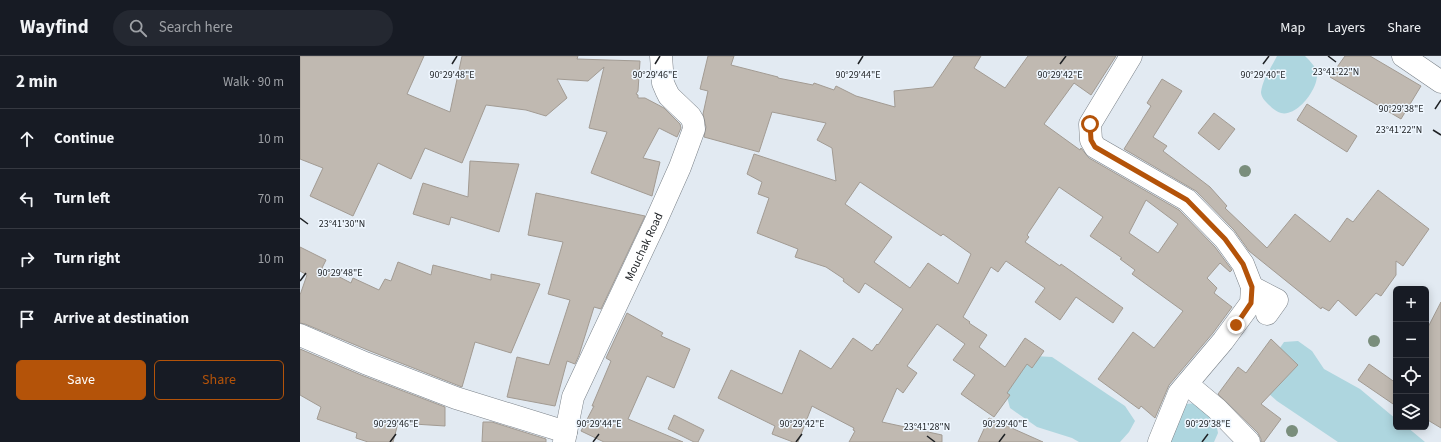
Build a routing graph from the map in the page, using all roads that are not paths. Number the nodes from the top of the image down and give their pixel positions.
1 (661, 56) edge
2 (1131, 56) edge
3 (1403, 56) edge
4 (1441, 82) edge
5 (1252, 287) junction
6 (1267, 314) dead end
7 (300, 335) edge
8 (1187, 384) junction
9 (565, 437) edge
10 (1159, 442) edge
11 (1249, 442) edge

1 - 9 street, Mouchak Road
2 - 5 street
3 - 4 street
5 - 6 street
5 - 8 street
7 - 9 street
8 - 10 street
8 - 11 street

